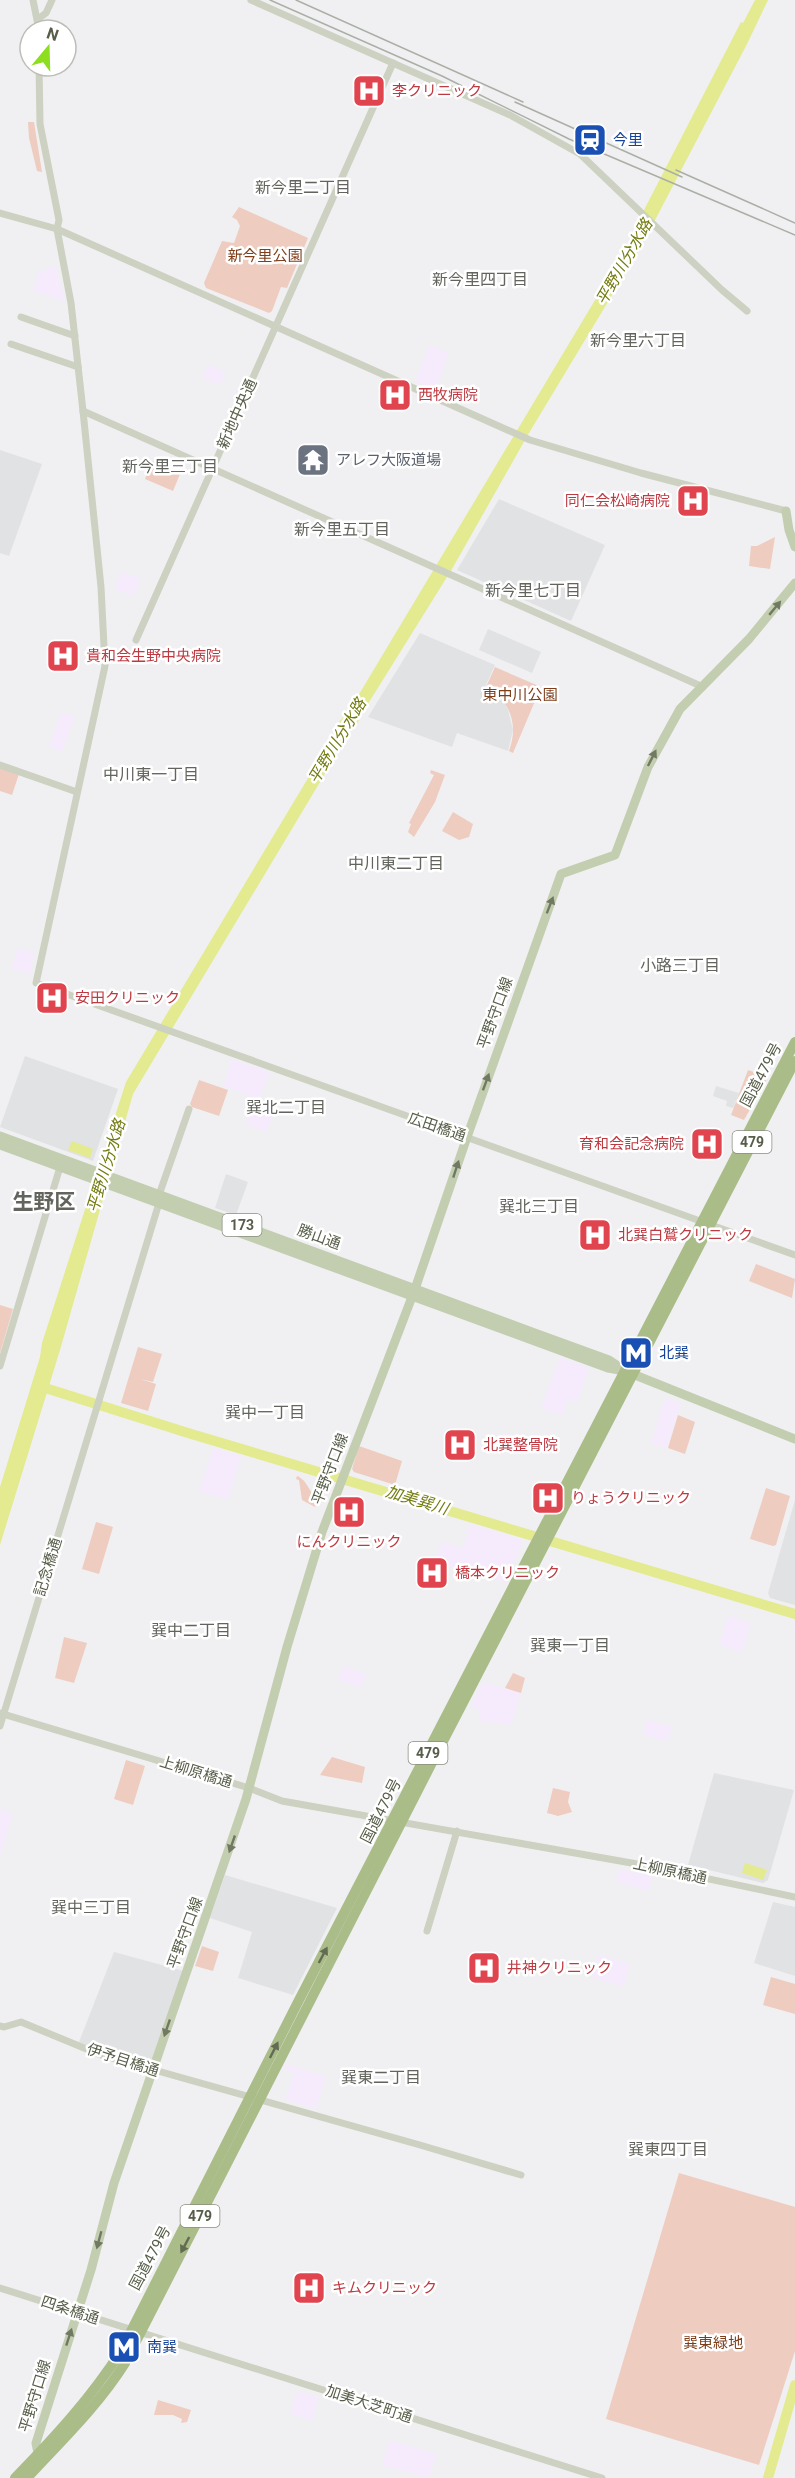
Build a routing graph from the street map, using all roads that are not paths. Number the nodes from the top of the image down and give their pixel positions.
1 (33, 0) edge
2 (52, 0) edge
3 (251, 0) edge
4 (38, 18) edge
5 (39, 18) edge
6 (393, 63) junction
7 (39, 78) edge
8 (0, 213) edge
9 (57, 229) junction
10 (747, 311) dead end
11 (21, 317) dead end
12 (276, 326) junction
13 (75, 336) junction
14 (11, 344) dead end
15 (78, 367) junction
16 (83, 411) junction
17 (213, 468) junction
18 (786, 511) junction
19 (795, 518) edge
20 (795, 547) edge
21 (795, 583) edge
22 (136, 640) dead end
23 (703, 687) junction
24 (0, 765) edge
25 (77, 792) junction
26 (795, 1042) edge
27 (795, 1061) edge
28 (189, 1109) dead end
29 (0, 1137) edge
30 (467, 1137) junction
31 (0, 1145) edge
32 (60, 1167) junction
33 (94, 1175) junction
34 (159, 1199) junction
35 (706, 1223) junction
36 (795, 1255) edge
37 (414, 1292) junction
38 (0, 1366) edge
39 (629, 1372) junction
40 (795, 1439) edge
41 (2, 1714) edge
42 (0, 1726) edge
43 (249, 1788) junction
44 (398, 1821) junction
45 (457, 1831) junction
46 (795, 1898) edge
47 (427, 1931) dead end
48 (0, 2026) edge
49 (152, 2071) junction
50 (255, 2098) junction
51 (521, 2175) dead end
52 (3, 2289) edge
53 (76, 2312) junction
54 (135, 2331) junction
55 (38, 2453) junction
56 (598, 2477) edge
57 (15, 2478) edge
58 (27, 2478) edge

1 - 4 street
2 - 5 street
3 - 6 street
6 - 10 street
6 - 12 street, 新地中央通
7 - 9 street
8 - 9 street
9 - 12 street
9 - 13 street
11 - 13 street
12 - 17 street, 新地中央通
12 - 18 street
13 - 15 street
14 - 15 street
15 - 16 street
16 - 17 street
16 - 25 street
17 - 22 street, 新地中央通
17 - 23 street
18 - 19 main road
18 - 20 main road
23 -> 21 main road, 平野守口線
30 -> 23 main road, 平野守口線
24 - 25 street
25 - 30 street, 広田橋通
26 - 35 highway, 国道479号 / 479
27 - 35 highway, 国道479号 / 479
28 - 34 street, 記念橋通
29 - 33 main road, 勝山通 / 173
30 - 35 street, 広田橋通
37 -> 30 main road, 平野守口線
31 - 32 main road, 勝山通 / 173
32 - 33 main road, 勝山通 / 173
32 - 38 street
33 - 34 main road, 勝山通 / 173
34 - 37 main road, 勝山通 / 173
34 - 41 street, 記念橋通
35 - 36 street, 広田橋通
35 - 39 highway, 国道479号 / 479
37 - 39 main road, 勝山通 / 173
37 - 43 main road, 平野守口線
39 - 40 main road, 勝山通 / 173
39 - 44 highway, 国道479号 / 479
41 - 42 street, 記念橋通
41 - 43 street, 上柳原橋通
43 - 44 street, 上柳原橋通
43 -> 49 main road, 平野守口線
44 - 45 street, 上柳原橋通
44 - 50 highway, 国道479号 / 479
45 - 46 street, 上柳原橋通
45 - 47 street
48 - 49 street, 伊予目橋通
49 - 50 street, 伊予目橋通
49 -> 53 main road, 平野守口線
50 - 51 street, 伊予目橋通
50 - 54 highway, 国道479号 / 479
52 - 53 street, 四条橋通
53 - 54 street, 四条橋通
55 -> 53 main road, 平野守口線
54 - 55 highway, 国道479号 / 479
54 - 56 street, 加美大芝町通
54 - 58 highway, 国道479号 / 479
55 - 57 highway, 国道479号 / 479

